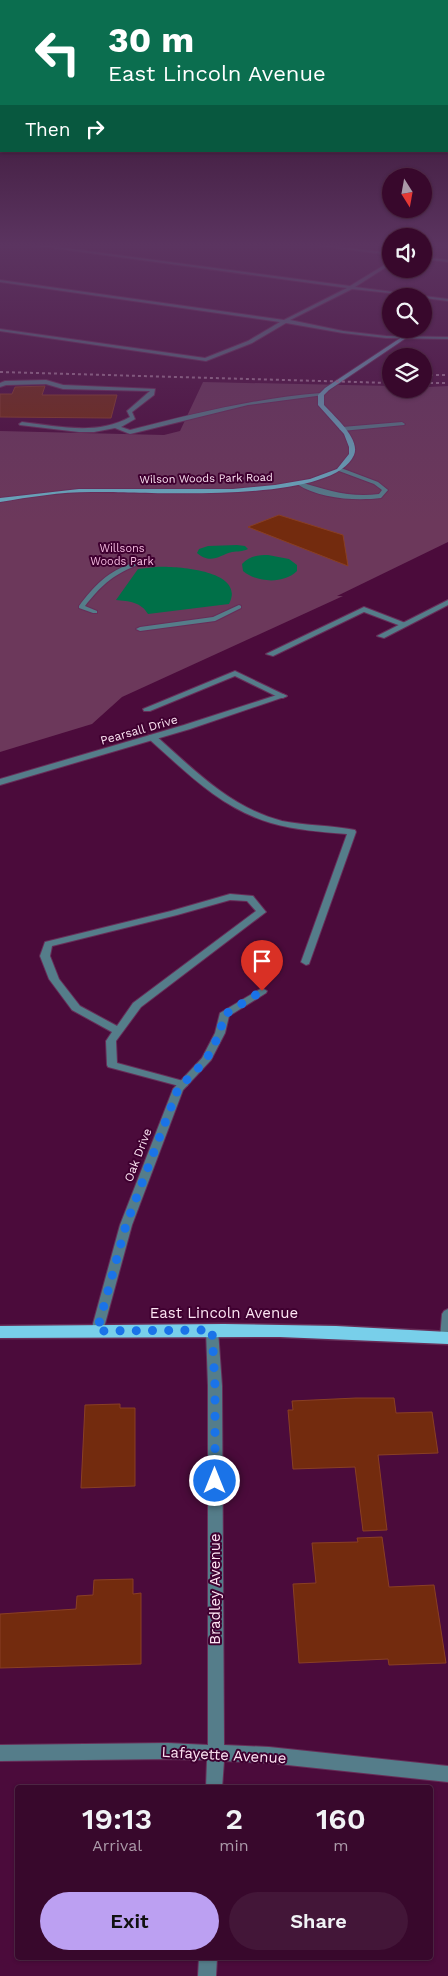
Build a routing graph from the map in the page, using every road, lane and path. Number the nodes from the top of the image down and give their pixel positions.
1 (50, 337) edge
2 (258, 337) edge
3 (404, 338) edge
4 (432, 338) edge
5 (448, 338) edge
6 (0, 386) edge
7 (321, 395) junction
8 (22, 424) dead end
9 (402, 424) dead end
10 (117, 427) junction
11 (342, 429) junction
12 (341, 470) junction
13 (300, 484) junction
14 (0, 500) edge
15 (133, 565) dead end
16 (448, 602) edge
17 (238, 607) dead end
18 (95, 612) dead end
19 (404, 624) junction
20 (140, 629) dead end
21 (381, 636) dead end
22 (270, 654) dead end
23 (147, 709) dead end
24 (152, 737) junction
25 (0, 782) edge
26 (306, 962) dead end
27 (262, 991) dead end
28 (117, 1030) junction
29 (183, 1084) junction
30 (448, 1314) edge
31 (212, 1330) junction
32 (97, 1331) junction
33 (0, 1332) edge
34 (447, 1338) edge
35 (216, 1753) junction
36 (0, 1754) edge
37 (448, 1774) edge
38 (214, 1785) edge
39 (208, 1960) edge
40 (207, 1976) edge

1 - 2 street
3 - 7 street
4 - 5 street
6 - 10 street
7 - 10 street
7 - 11 street
8 - 10 street
9 - 11 street
11 - 12 street
12 - 13 street, Wilson Woods Park Road
12 - 13 street
13 - 14 street, Wilson Woods Park Road
15 - 18 street
16 - 19 street
17 - 20 street
19 - 21 street
19 - 22 street
23 - 24 street, Pearsall Drive
24 - 25 street, Pearsall Drive
24 - 26 street
27 - 29 street, Oak Drive
28 - 28 street
28 - 29 street
29 - 32 street, Oak Drive
30 - 34 street
31 - 32 main road, East Lincoln Avenue
31 - 34 main road, East Lincoln Avenue
31 - 35 street, Bradley Avenue
32 - 33 main road, East Lincoln Avenue
35 - 36 street, Lafayette Avenue
35 - 37 street, Lafayette Avenue
35 - 38 street, Bradley Avenue
39 - 40 street

